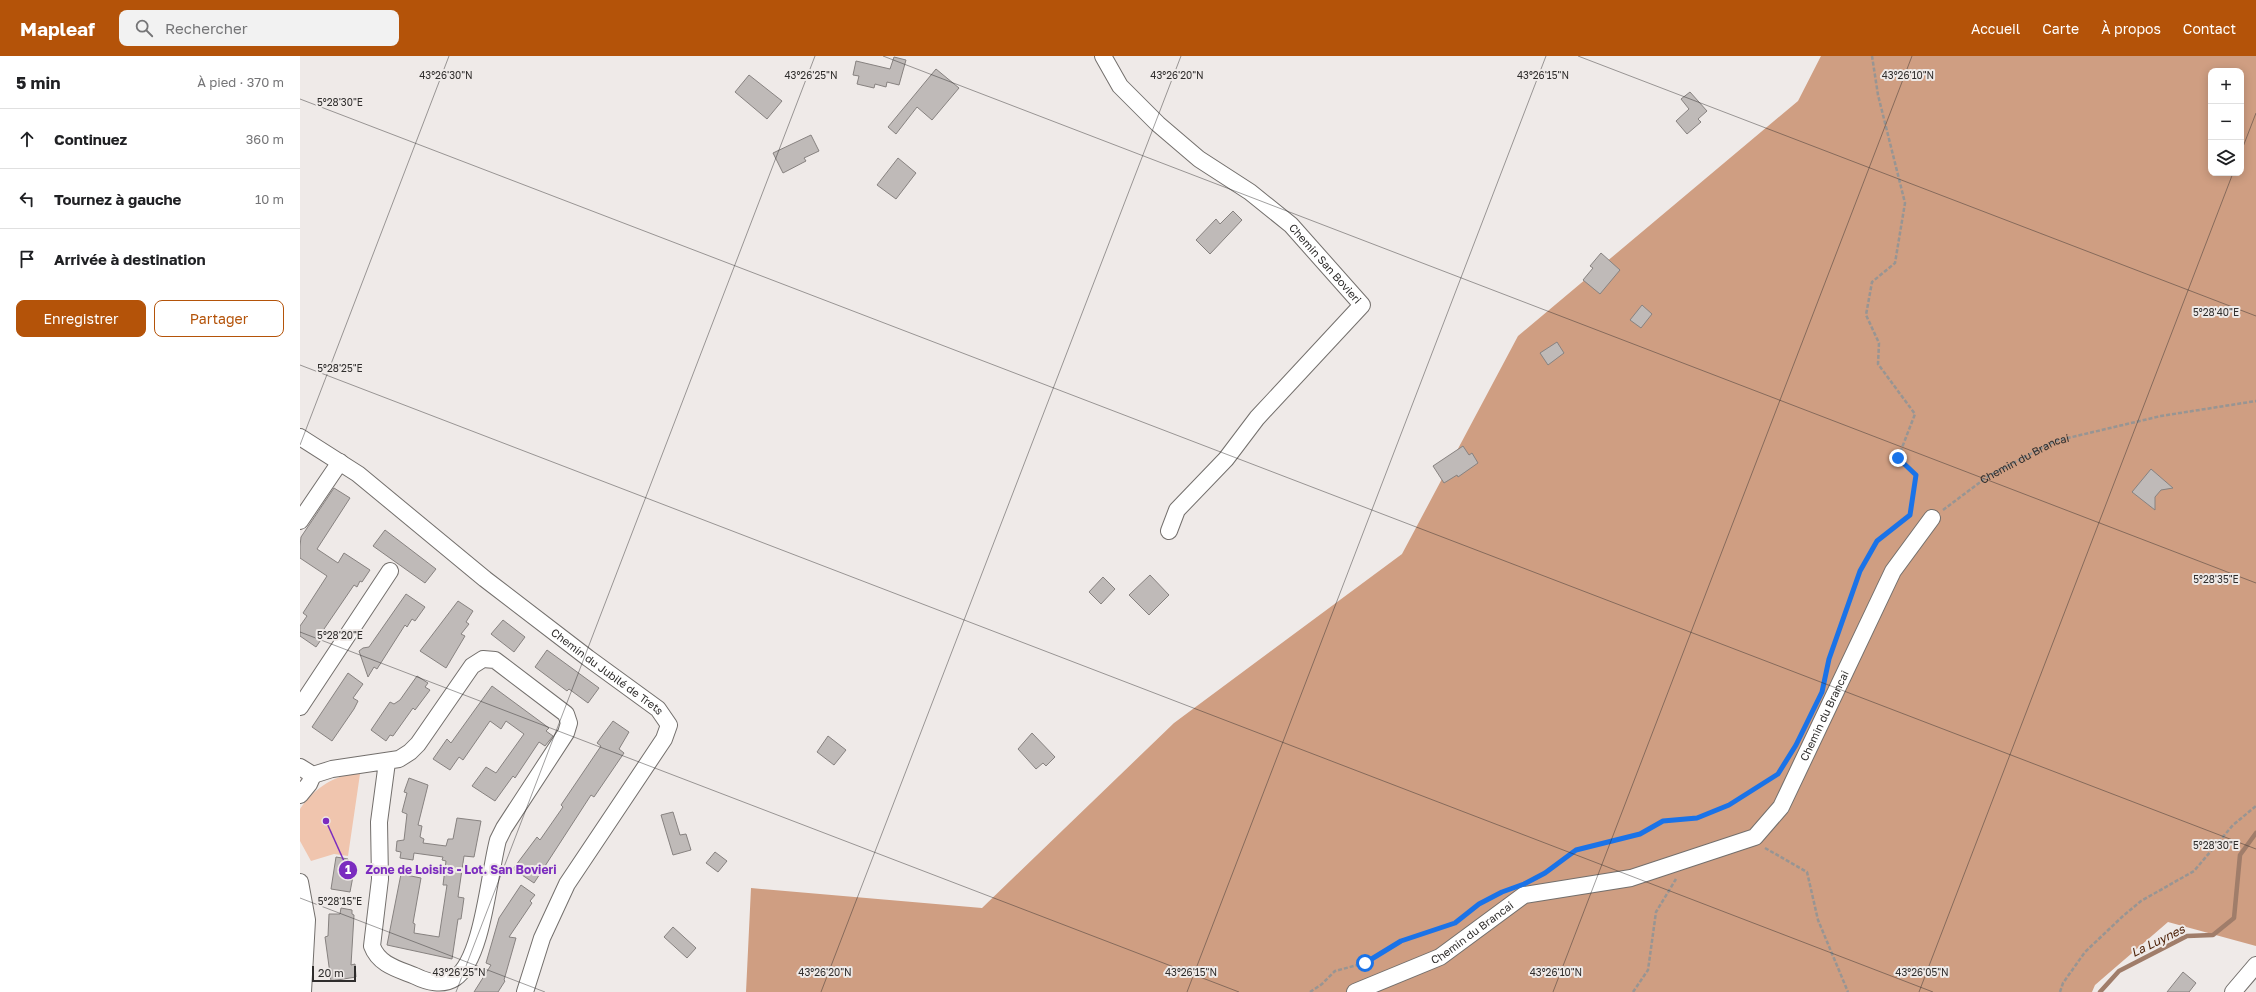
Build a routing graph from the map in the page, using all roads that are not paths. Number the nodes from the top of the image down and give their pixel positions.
1 (1103, 56) edge
2 (300, 437) edge
3 (340, 462) junction
4 (1932, 518) road end
5 (300, 521) edge
6 (1169, 532) dead end
7 (390, 571) dead end
8 (300, 707) edge
9 (387, 762) junction
10 (304, 772) edge
11 (300, 796) edge
12 (300, 882) edge
13 (2256, 965) edge
14 (303, 992) edge
15 (526, 992) edge
16 (1355, 992) edge
17 (2233, 992) edge

1 - 6 street, Chemin San Bovieri
2 - 3 street, Chemin du Jubilé de Trets
3 - 5 street
3 - 15 street, Chemin du Jubilé de Trets
4 - 16 street, Chemin du Brancai
7 - 8 street
9 - 9 street
9 - 10 street
10 - 11 street
12 - 14 street
13 - 17 street

